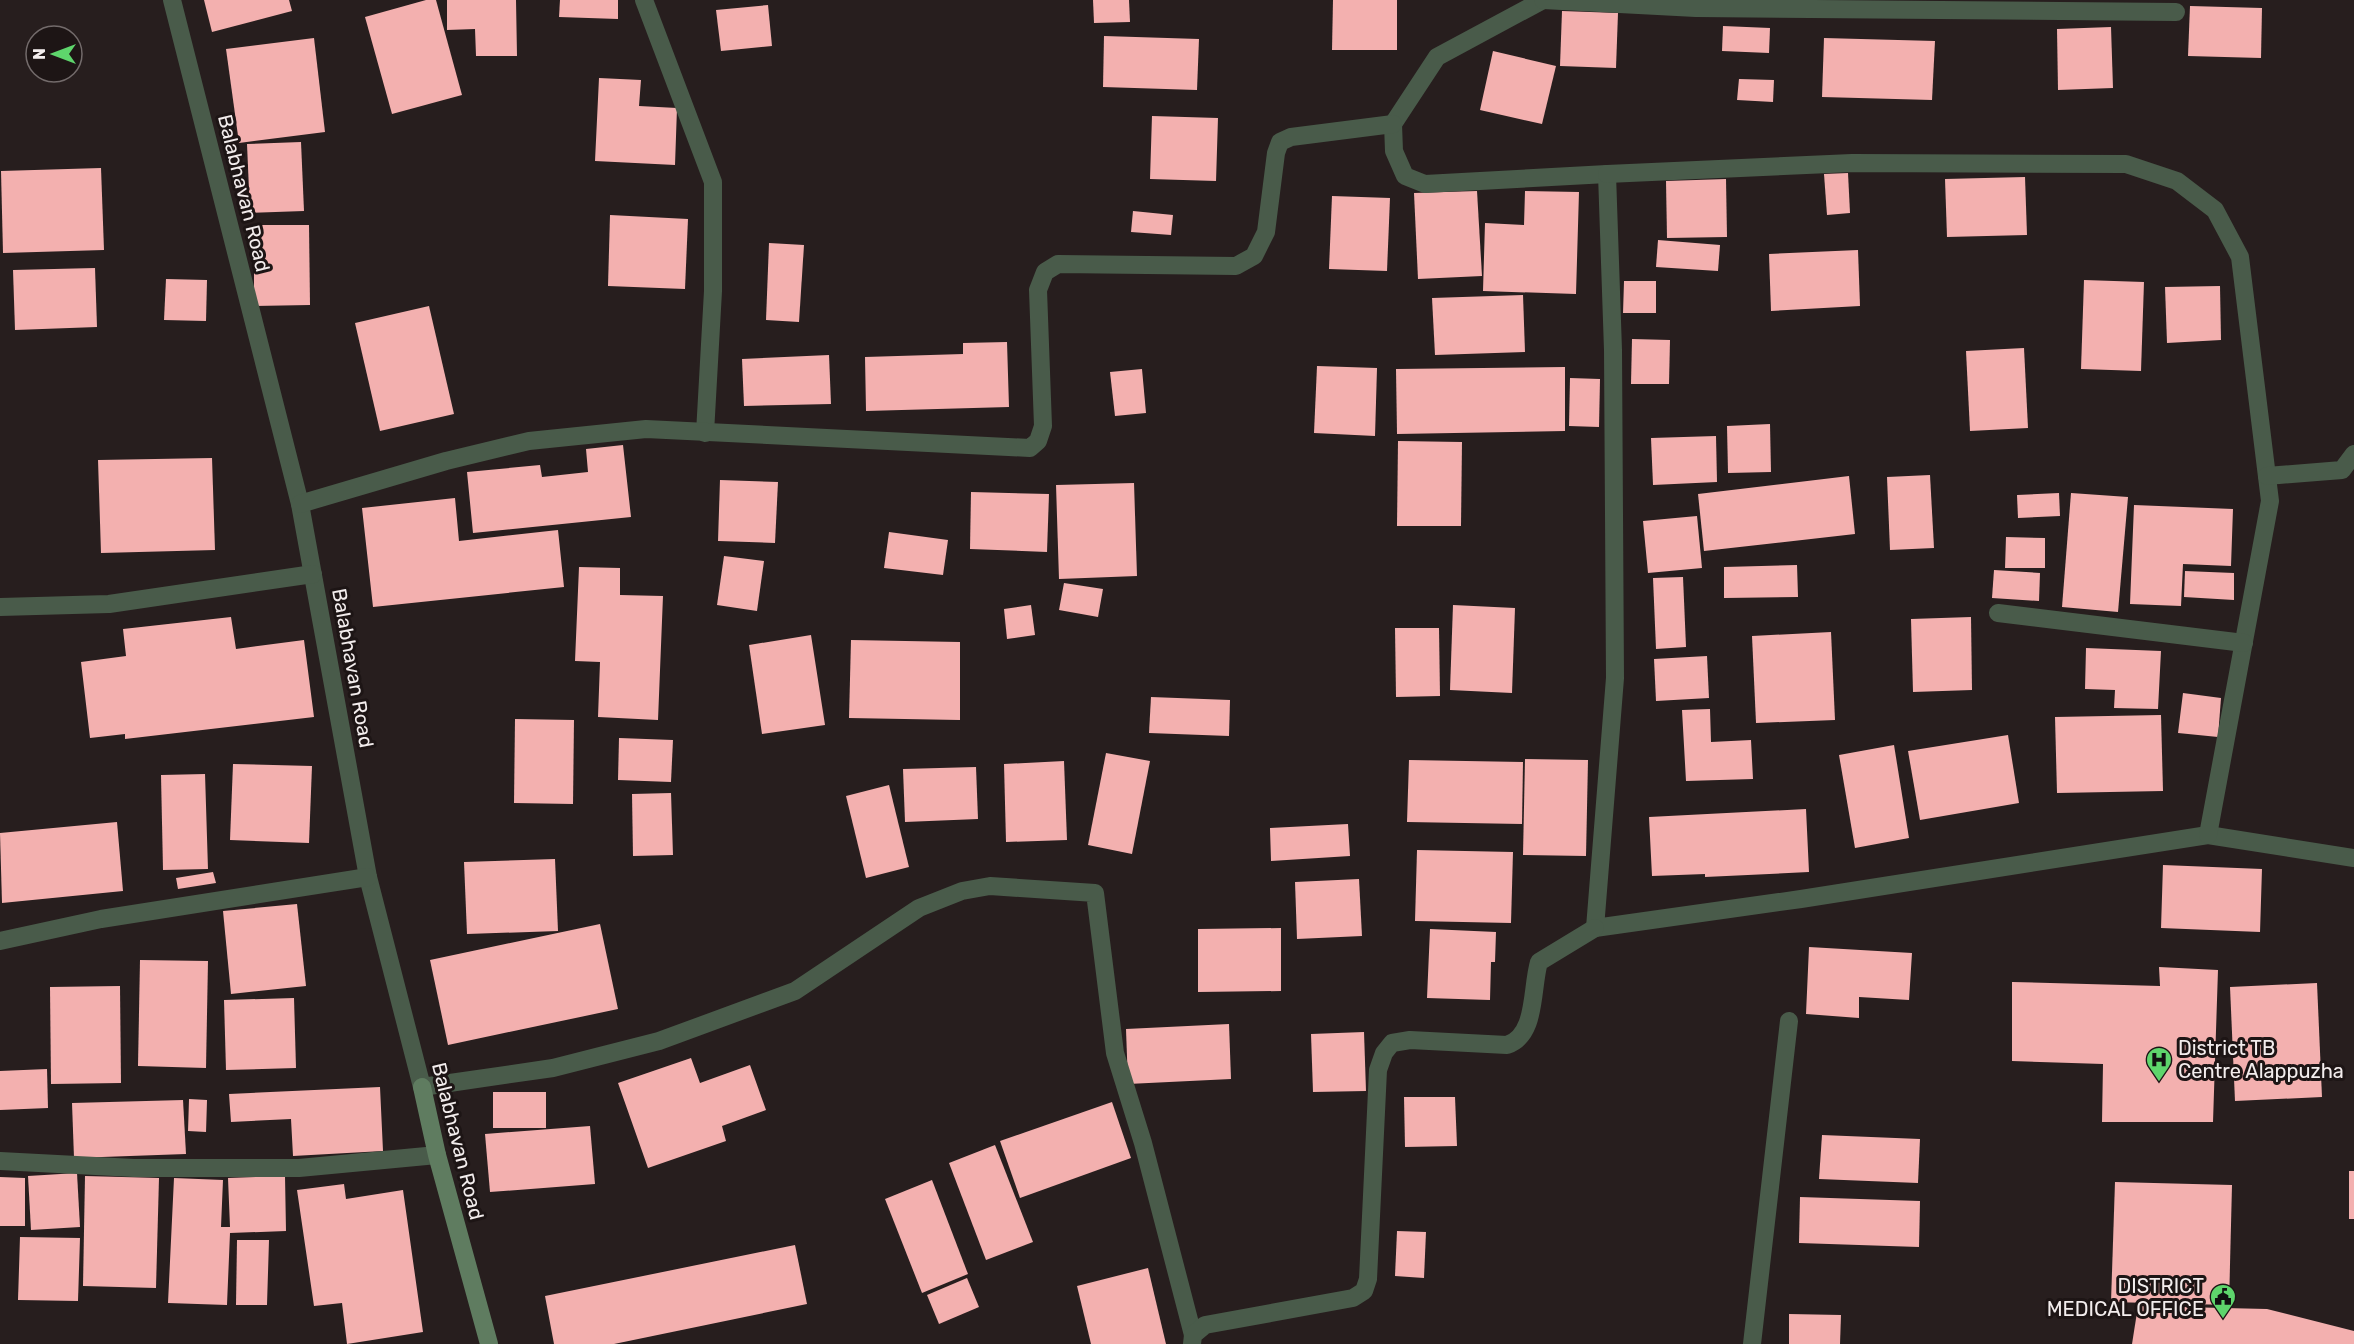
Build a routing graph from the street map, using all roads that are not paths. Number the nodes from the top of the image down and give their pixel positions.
1 (172, 0) edge
2 (644, 0) edge
3 (1543, 0) edge
4 (2176, 12) dead end
5 (1393, 124) junction
6 (1607, 174) junction
7 (705, 433) junction
8 (2354, 454) edge
9 (2267, 476) junction
10 (300, 504) junction
11 (313, 574) junction
12 (0, 608) edge
13 (1998, 613) dead end
14 (2244, 643) junction
15 (2208, 835) junction
16 (2354, 858) edge
17 (368, 877) junction
18 (1595, 928) junction
19 (0, 941) edge
20 (1789, 1021) dead end
21 (422, 1087) junction
22 (437, 1155) junction
23 (0, 1161) edge
24 (1192, 1339) edge
25 (489, 1344) edge
26 (1752, 1344) edge

1 - 10 street, Balabhavan Road
2 - 7 street
3 - 4 street
3 - 5 street
5 - 6 street
5 - 7 street
6 - 9 street
6 - 18 street
7 - 10 street
8 - 9 street
9 - 14 street
10 - 11 street, Balabhavan Road
11 - 12 street
11 - 17 street, Balabhavan Road
13 - 14 street
14 - 15 street
15 - 16 street
15 - 18 street
17 - 19 street
17 - 21 street, Balabhavan Road
18 - 24 street
20 - 26 street
21 - 22 main road, Balabhavan Road
21 - 24 street
22 - 23 street
22 - 25 main road, Balabhavan Road

